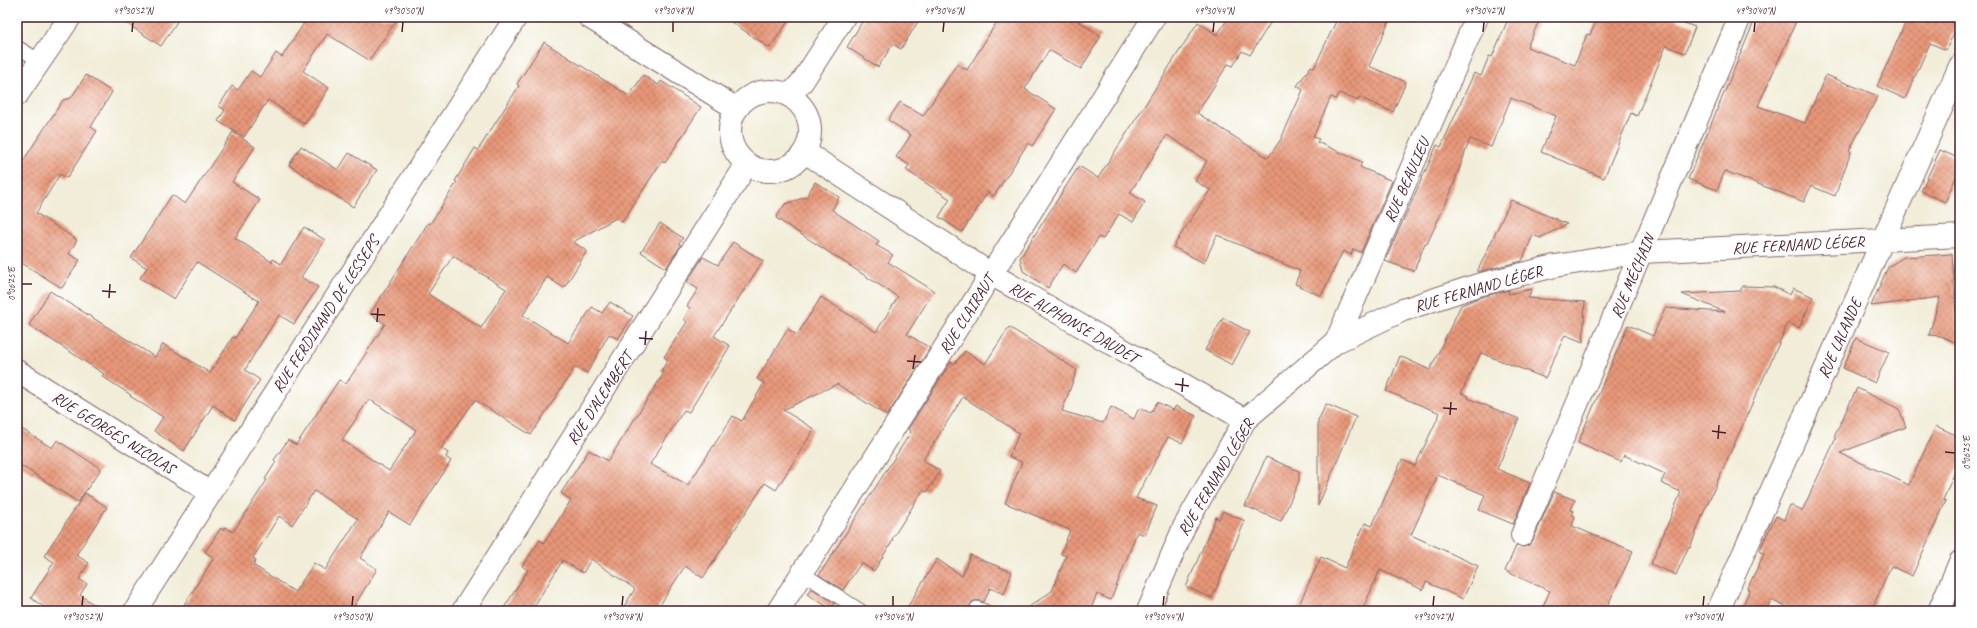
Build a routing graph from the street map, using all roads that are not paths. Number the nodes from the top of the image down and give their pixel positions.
1 (70, 17) edge
2 (516, 17) edge
3 (590, 17) edge
4 (844, 17) edge
5 (1154, 17) edge
6 (1477, 17) edge
7 (1740, 17) edge
8 (17, 47) edge
9 (40, 61) junction
10 (1960, 66) edge
11 (17, 95) edge
12 (790, 95) junction
13 (737, 109) junction
14 (805, 152) junction
15 (747, 164) junction
16 (1960, 236) edge
17 (1882, 240) junction
18 (1642, 252) junction
19 (991, 274) junction
20 (1336, 342) junction
21 (17, 371) edge
22 (1246, 420) junction
23 (211, 493) junction
24 (1522, 535) dead end
25 (1960, 562) edge
26 (802, 573) junction
27 (135, 611) edge
28 (463, 611) edge
29 (778, 611) edge
30 (862, 611) edge
31 (1148, 611) edge
32 (1718, 611) edge
33 (1938, 611) edge

1 - 9 street
2 - 23 street, RUE FERDINAND DE LESSEPS
3 - 13 street
4 - 12 street
5 - 19 street, RUE CLAIRAUT
6 - 20 street, RUE BEAULIEU
7 - 18 street, RUE MÉCHAIN
8 - 9 lane
9 - 11 street
10 - 17 street, RUE LALANDE
12 - 13 street
12 - 14 street
13 - 15 street
14 - 15 street
14 - 19 street, RUE ALPHONSE DAUDET
15 - 28 street, RUE D'ALEMBERT
16 - 17 street, RUE FERNAND LÉGER
17 - 18 street, RUE FERNAND LÉGER
17 - 32 street, RUE LALANDE
18 - 20 street, RUE FERNAND LÉGER
18 - 24 street, RUE MÉCHAIN
19 - 22 street, RUE ALPHONSE DAUDET
19 - 26 street, RUE CLAIRAUT
20 - 22 street, RUE FERNAND LÉGER
21 - 23 street, RUE GEORGES NICOLAS
22 - 31 street, RUE FERNAND LÉGER
23 - 27 street, RUE FERDINAND DE LESSEPS
25 - 33 street
26 - 29 street, RUE CLAIRAUT
26 - 30 lane

